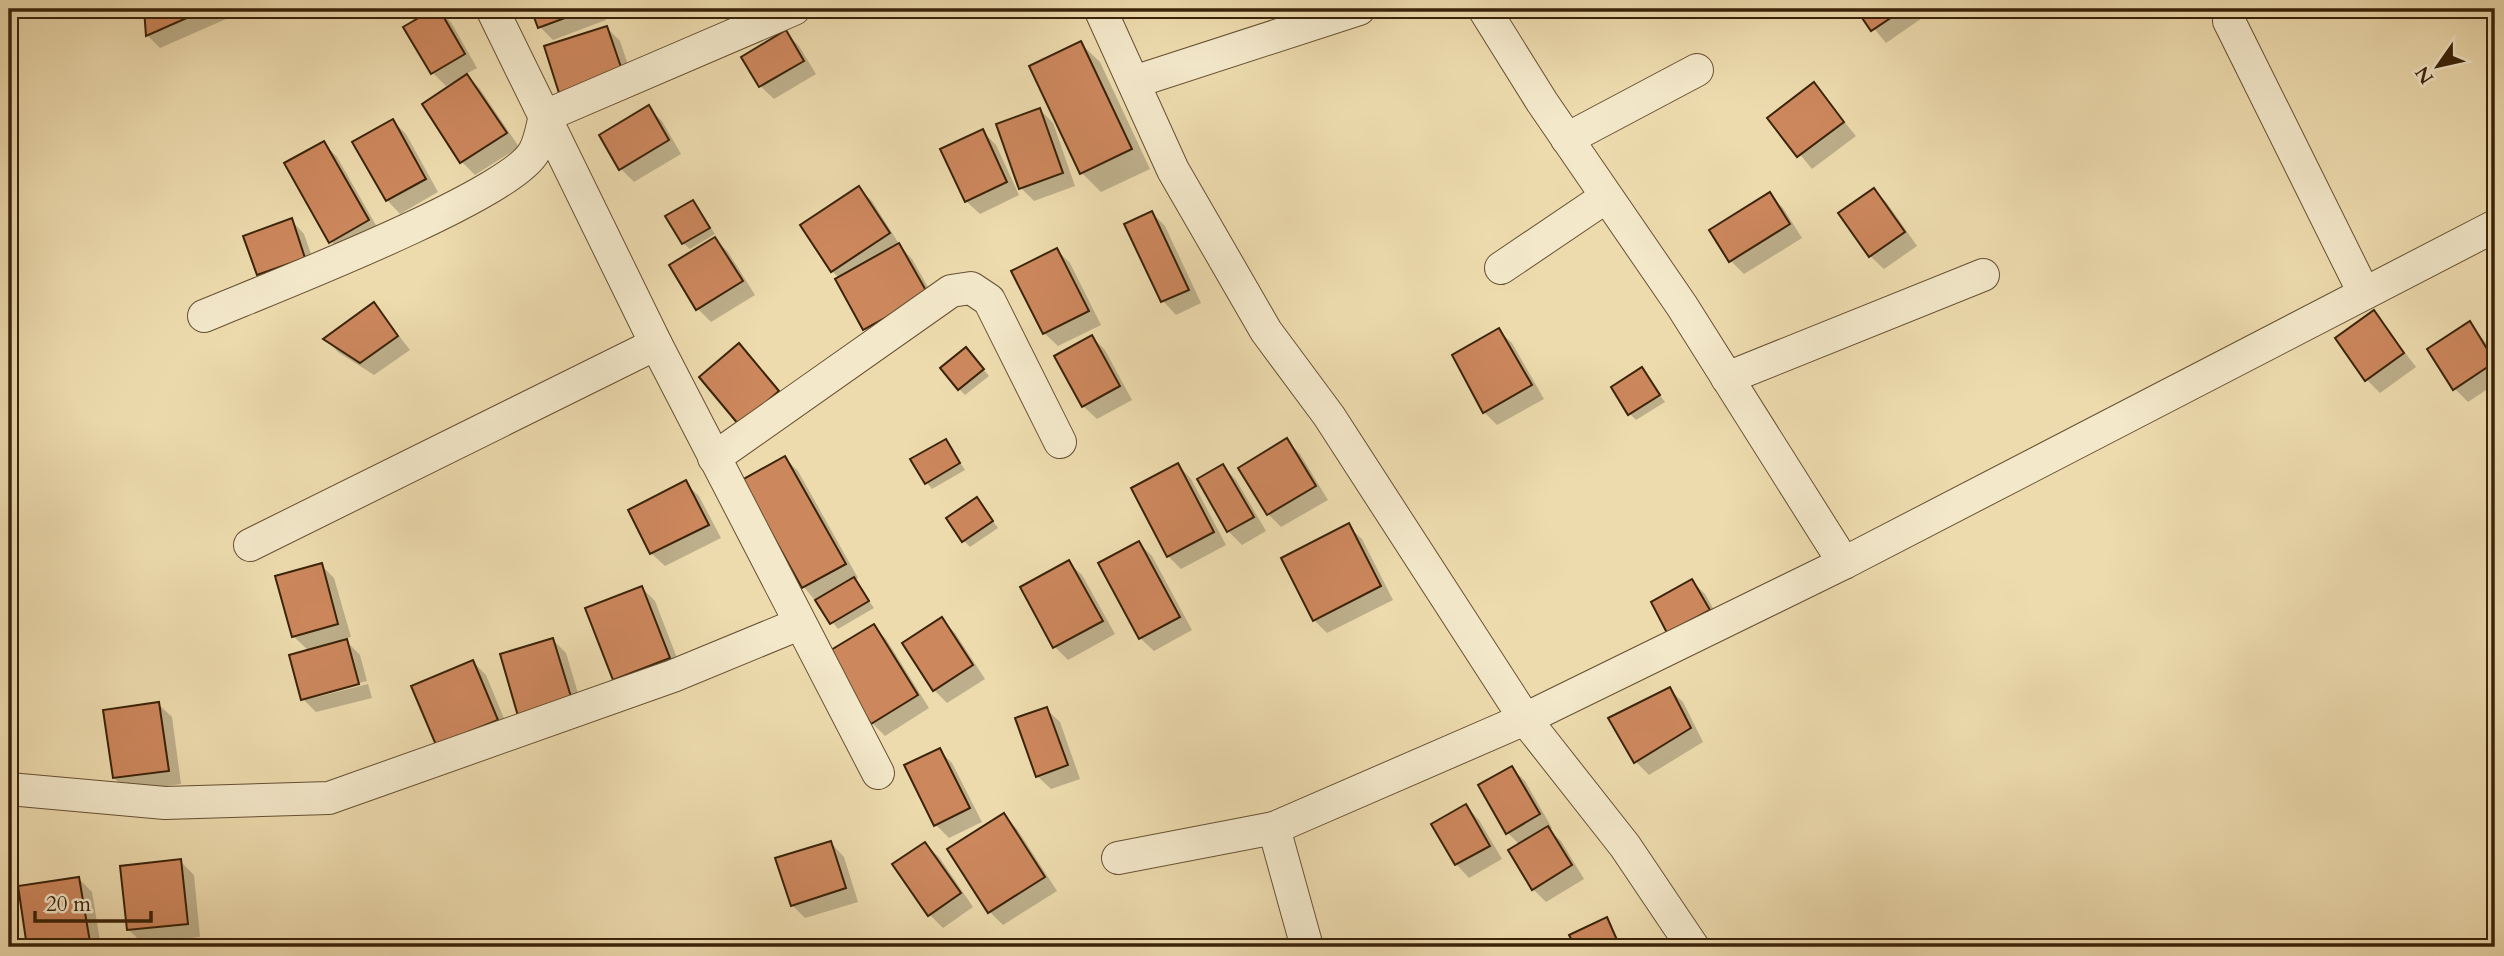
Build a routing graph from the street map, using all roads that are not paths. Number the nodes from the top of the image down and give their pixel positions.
1 (492, 9) edge
2 (794, 9) edge
3 (1100, 9) edge
4 (1359, 9) edge
5 (1484, 9) edge
6 (2229, 21) dead end
7 (1697, 70) dead end
8 (1134, 82) junction
9 (545, 116) junction
10 (1567, 139) junction
11 (1606, 197) junction
12 (2495, 226) edge
13 (1500, 268) dead end
14 (1983, 275) dead end
15 (2364, 293) junction
16 (204, 316) dead end
17 (656, 344) junction
18 (1727, 378) junction
19 (1060, 442) dead end
20 (714, 458) junction
21 (250, 545) dead end
22 (1844, 563) junction
23 (799, 624) junction
24 (1525, 719) junction
25 (878, 773) dead end
26 (9, 789) edge
27 (1274, 828) junction
28 (1118, 858) dead end
29 (1307, 947) edge
30 (1693, 947) edge

1 - 9 street
2 - 9 street
3 - 8 street
4 - 8 street
5 - 10 street
6 - 15 street
7 - 10 street
8 - 24 street
9 - 16 street
9 - 17 street
10 - 11 street
11 - 13 street
11 - 18 street
12 - 15 street
14 - 18 street
15 - 22 street
17 - 20 street
17 - 21 street
18 - 22 street
19 - 20 street
20 - 23 street
22 - 24 street
23 - 25 street
23 - 26 street
24 - 27 street
24 - 30 street
27 - 28 street
27 - 29 street

